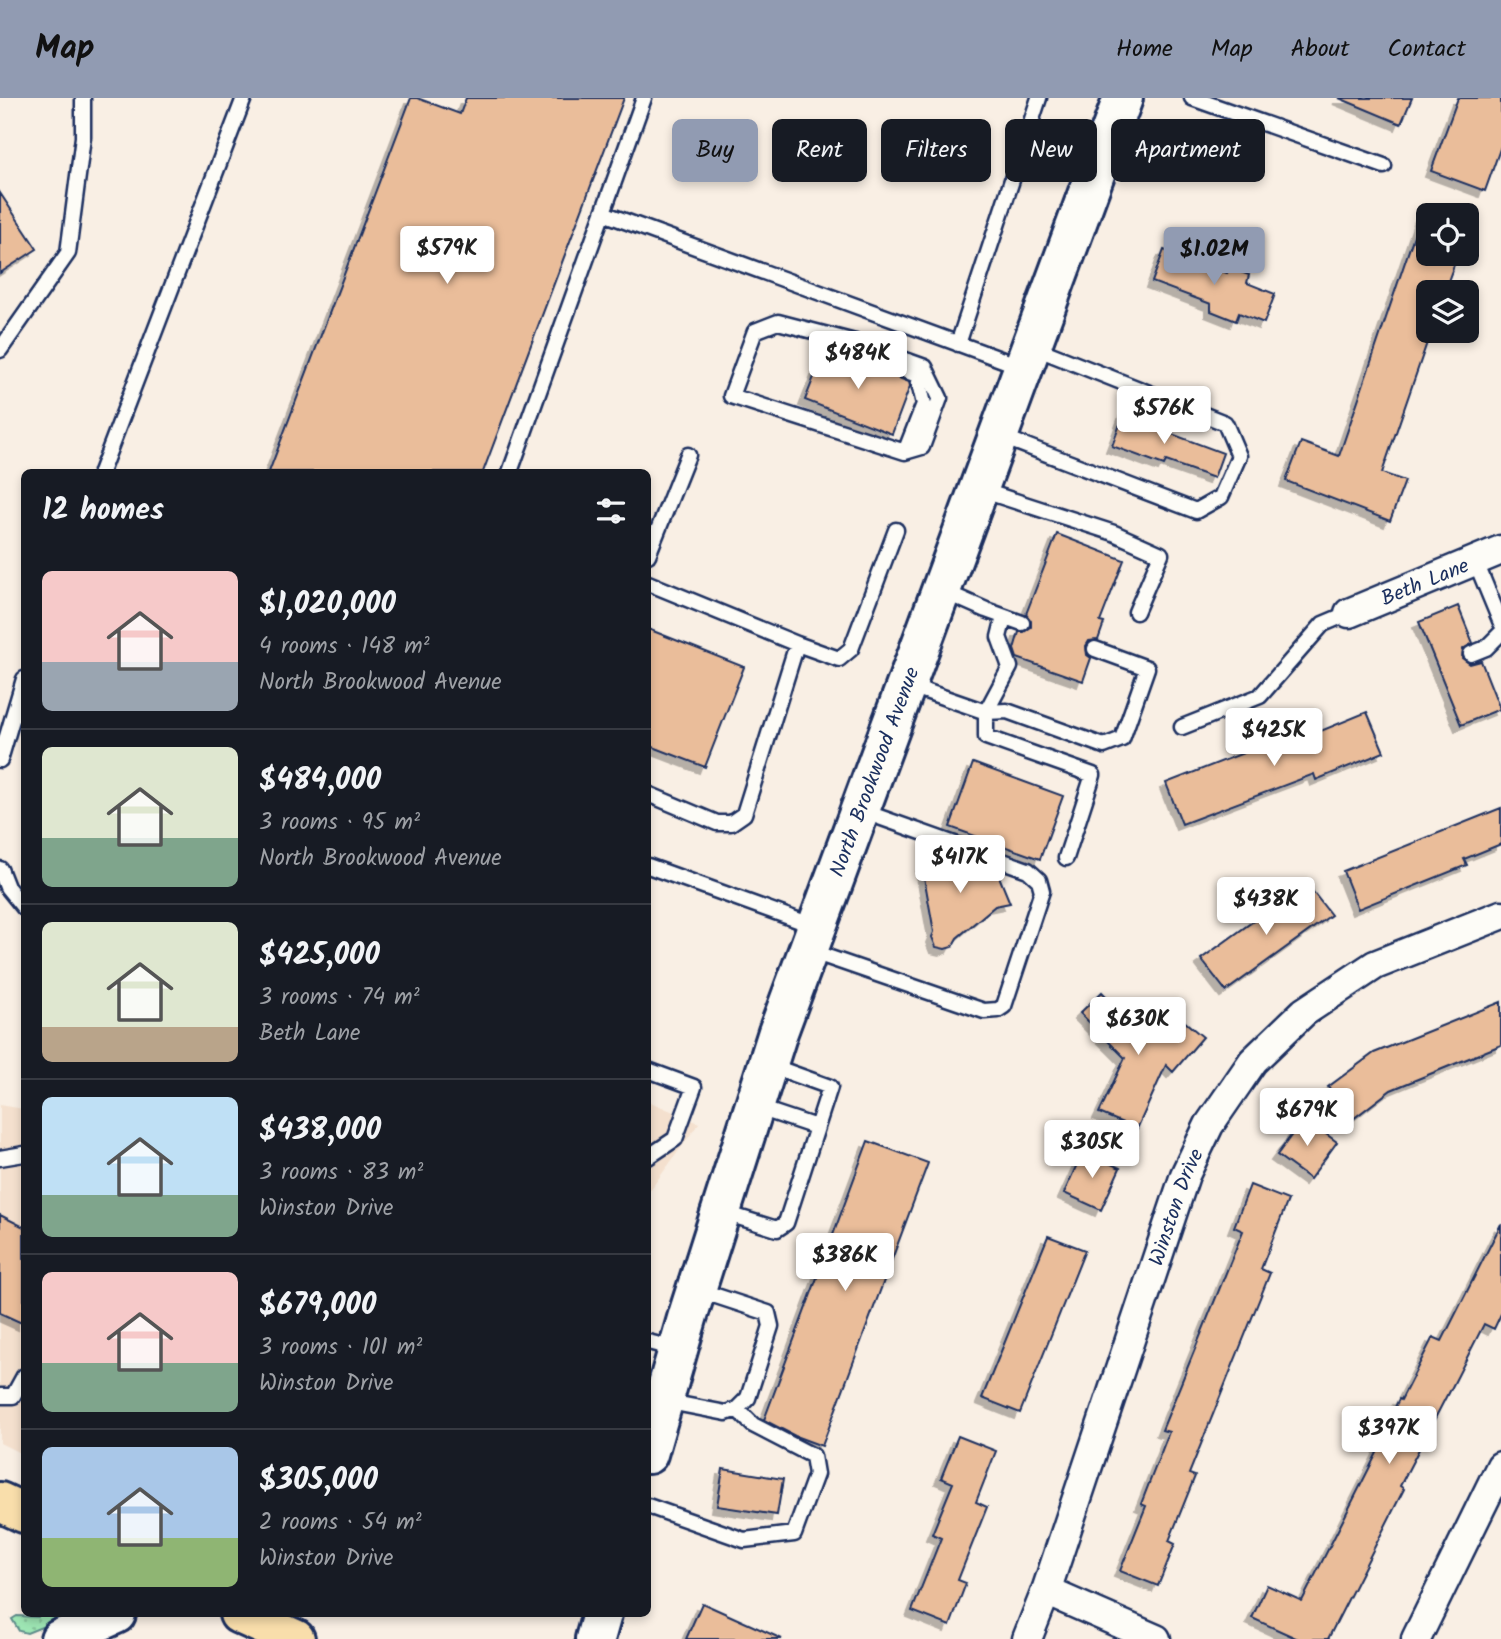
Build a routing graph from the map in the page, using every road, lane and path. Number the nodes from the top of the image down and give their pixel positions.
1 (83, 98) edge
2 (244, 98) edge
3 (644, 98) edge
4 (1039, 98) edge
5 (1123, 98) edge
6 (1196, 99) edge
7 (1384, 166) dead end
8 (603, 213) junction
9 (855, 342) joint
10 (958, 344) junction
11 (0, 350) edge
12 (1028, 357) junction
13 (999, 436) junction
14 (688, 455) dead end
15 (102, 469) edge
16 (511, 469) edge
17 (980, 490) junction
18 (896, 530) dead end
19 (651, 548) edge
20 (1501, 550) edge
21 (1475, 560) junction
22 (651, 584) edge
23 (942, 590) junction
24 (1136, 612) dead end
25 (1349, 613) joint
26 (1004, 617) junction
27 (1022, 623) dead end
28 (1501, 623) edge
29 (1501, 633) edge
30 (797, 644) junction
31 (1095, 649) dead end
32 (1471, 654) dead end
33 (907, 684) junction
34 (21, 689) edge
35 (986, 712) junction
36 (1182, 727) dead end
37 (0, 760) edge
38 (651, 795) edge
39 (860, 811) junction
40 (1066, 858) dead end
41 (651, 867) edge
42 (0, 869) edge
43 (21, 904) edge
44 (1501, 915) edge
45 (813, 939) junction
46 (769, 1065) junction
47 (651, 1071) edge
48 (755, 1107) junction
49 (816, 1128) junction
50 (21, 1154) edge
51 (651, 1155) edge
52 (0, 1158) edge
53 (720, 1212) junction
54 (695, 1289) junction
55 (662, 1346) edge
56 (21, 1381) edge
57 (0, 1396) edge
58 (663, 1400) junction
59 (737, 1409) junction
60 (651, 1443) edge
61 (1501, 1466) edge
62 (0, 1502) edge
63 (651, 1507) edge
64 (21, 1512) edge
65 (1046, 1591) junction
66 (109, 1617) edge
67 (246, 1617) edge
68 (601, 1617) edge
69 (60, 1639) edge
70 (295, 1639) edge
71 (595, 1639) edge
72 (1027, 1639) edge
73 (1156, 1639) edge
74 (1416, 1639) edge

1 - 11 lane
2 - 15 lane
3 - 8 lane
4 - 10 lane
5 - 12 street, North Brookwood Avenue
6 - 7 lane
8 - 10 lane
8 - 16 lane
9 - 9 lane
10 - 12 lane
12 - 13 street, North Brookwood Avenue
12 - 13 lane
13 - 17 street, North Brookwood Avenue
14 - 19 lane
17 - 23 street, North Brookwood Avenue
17 - 24 lane
18 - 30 lane
20 - 21 street, Beth Lane
21 - 25 street, Beth Lane
21 - 28 lane
22 - 30 lane
23 - 26 lane
23 - 33 street, North Brookwood Avenue
25 - 36 lane
26 - 27 lane
26 - 35 lane
29 - 32 lane
30 - 38 lane
31 - 35 lane
33 - 35 lane
33 - 39 street, North Brookwood Avenue
34 - 37 lane
35 - 40 lane
39 - 45 street, North Brookwood Avenue
39 - 45 lane
41 - 45 lane
42 - 43 lane
44 - 65 street, Winston Drive
45 - 46 street, North Brookwood Avenue
46 - 48 street, North Brookwood Avenue
46 - 49 lane
47 - 51 lane
48 - 49 lane
48 - 53 street, North Brookwood Avenue
49 - 53 lane
50 - 52 lane
53 - 54 street, North Brookwood Avenue
54 - 55 street, North Brookwood Avenue
54 - 59 lane
55 - 58 street, North Brookwood Avenue
56 - 57 lane
58 - 59 lane
58 - 60 street, North Brookwood Avenue
59 - 63 lane
61 - 74 street
62 - 64 main road
65 - 72 street, Winston Drive
65 - 73 street
66 - 69 street
67 - 70 main road
68 - 71 street

